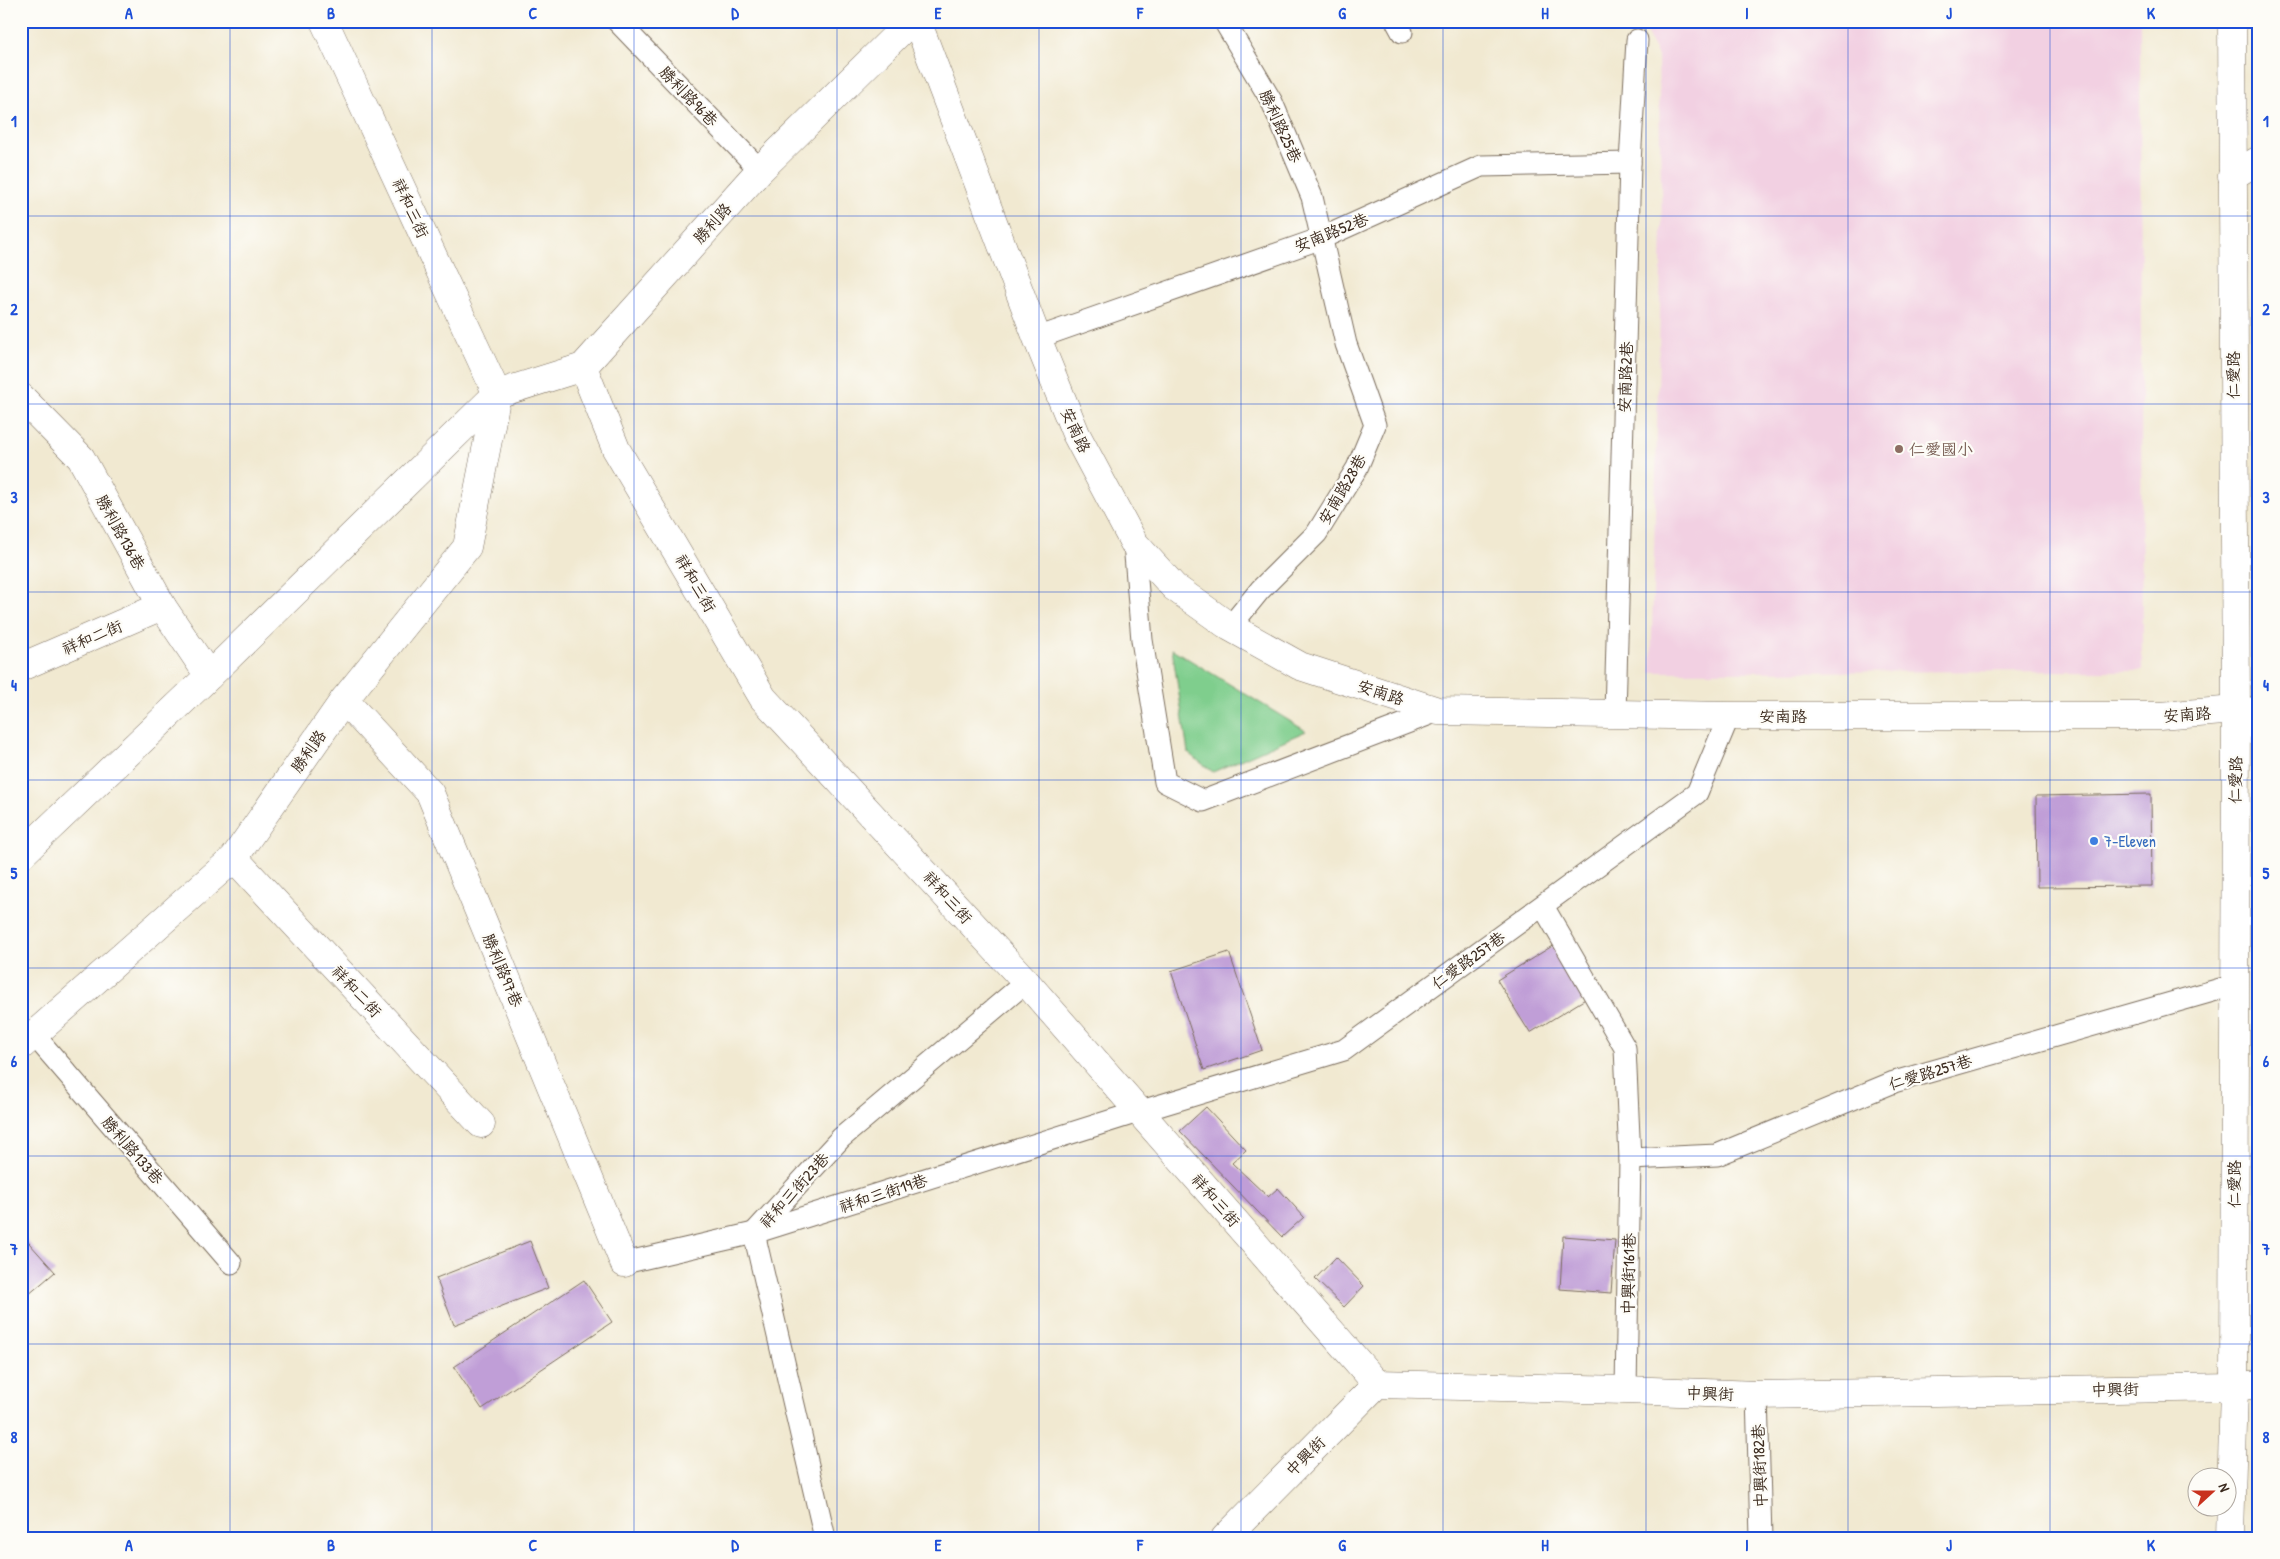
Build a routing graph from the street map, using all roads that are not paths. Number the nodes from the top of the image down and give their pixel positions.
1 (324, 21) edge
2 (617, 21) edge
3 (911, 21) edge
4 (917, 21) edge
5 (1224, 21) edge
6 (2232, 21) edge
7 (1637, 40) dead end
8 (2259, 160) edge
9 (1630, 163) junction
10 (760, 170) junction
11 (2232, 176) junction
12 (1322, 238) junction
13 (1037, 338) junction
14 (584, 367) junction
15 (497, 394) junction
16 (21, 397) edge
17 (1134, 543) junction
18 (162, 606) junction
19 (1230, 627) junction
20 (21, 667) edge
21 (209, 676) junction
22 (344, 700) junction
23 (2248, 709) edge
24 (1438, 711) junction
25 (1615, 714) junction
26 (1729, 716) junction
27 (21, 855) edge
28 (234, 858) junction
29 (1543, 906) junction
30 (1026, 982) junction
31 (2234, 985) junction
32 (28, 1041) edge
33 (1138, 1112) junction
34 (481, 1124) dead end
35 (1630, 1159) junction
36 (754, 1233) junction
37 (231, 1263) dead end
38 (624, 1263) joint
39 (1377, 1384) junction
40 (2246, 1386) edge
41 (1626, 1390) junction
42 (1757, 1395) junction
43 (825, 1538) edge
44 (1226, 1538) edge
45 (1761, 1538) edge
46 (2230, 1538) edge

1 - 15 street, 祥和三街
2 - 10 lane, 勝利路96巷
3 - 10 street, 勝利路
4 - 13 street, 安南路
5 - 12 lane, 勝利路25巷
6 - 11 street, 仁愛路
7 - 9 lane, 安南路2巷
8 - 11 street
9 - 12 lane, 安南路52巷
9 - 25 lane, 安南路2巷
10 - 14 street, 勝利路
11 - 23 street, 仁愛路
12 - 13 lane, 安南路52巷
12 - 19 lane, 安南路28巷
13 - 17 street, 安南路
14 - 15 street
14 - 30 street, 祥和三街
15 - 21 street
15 - 22 street, 勝利路
16 - 18 street, 勝利路136巷
17 - 19 street, 安南路
17 - 24 lane
18 - 20 street, 祥和二街
18 - 21 street, 勝利路136巷
19 - 24 street, 安南路
21 - 27 street
22 - 28 street, 勝利路
22 - 38 street, 勝利路97巷
23 - 26 street, 安南路
23 - 31 street, 仁愛路
24 - 25 street, 安南路
25 - 26 street, 安南路
26 - 29 lane, 仁愛路257巷
28 - 32 street, 勝利路
28 - 34 street, 祥和二街
29 - 33 lane, 仁愛路257巷
29 - 35 lane, 中興街161巷
30 - 33 street, 祥和三街
30 - 36 lane, 祥和三街23巷
31 - 35 lane, 仁愛路257巷
31 - 40 street, 仁愛路
32 - 37 lane, 勝利路133巷
33 - 36 lane, 祥和三街19巷
33 - 39 street, 祥和三街
35 - 41 lane, 中興街161巷
36 - 38 lane, 祥和三街19巷
36 - 43 lane, 祥和三街23巷
39 - 41 street, 中興街
39 - 44 street, 中興街
40 - 42 street, 中興街
40 - 46 street, 仁愛路
41 - 42 street, 中興街
42 - 45 lane, 中興街182巷

